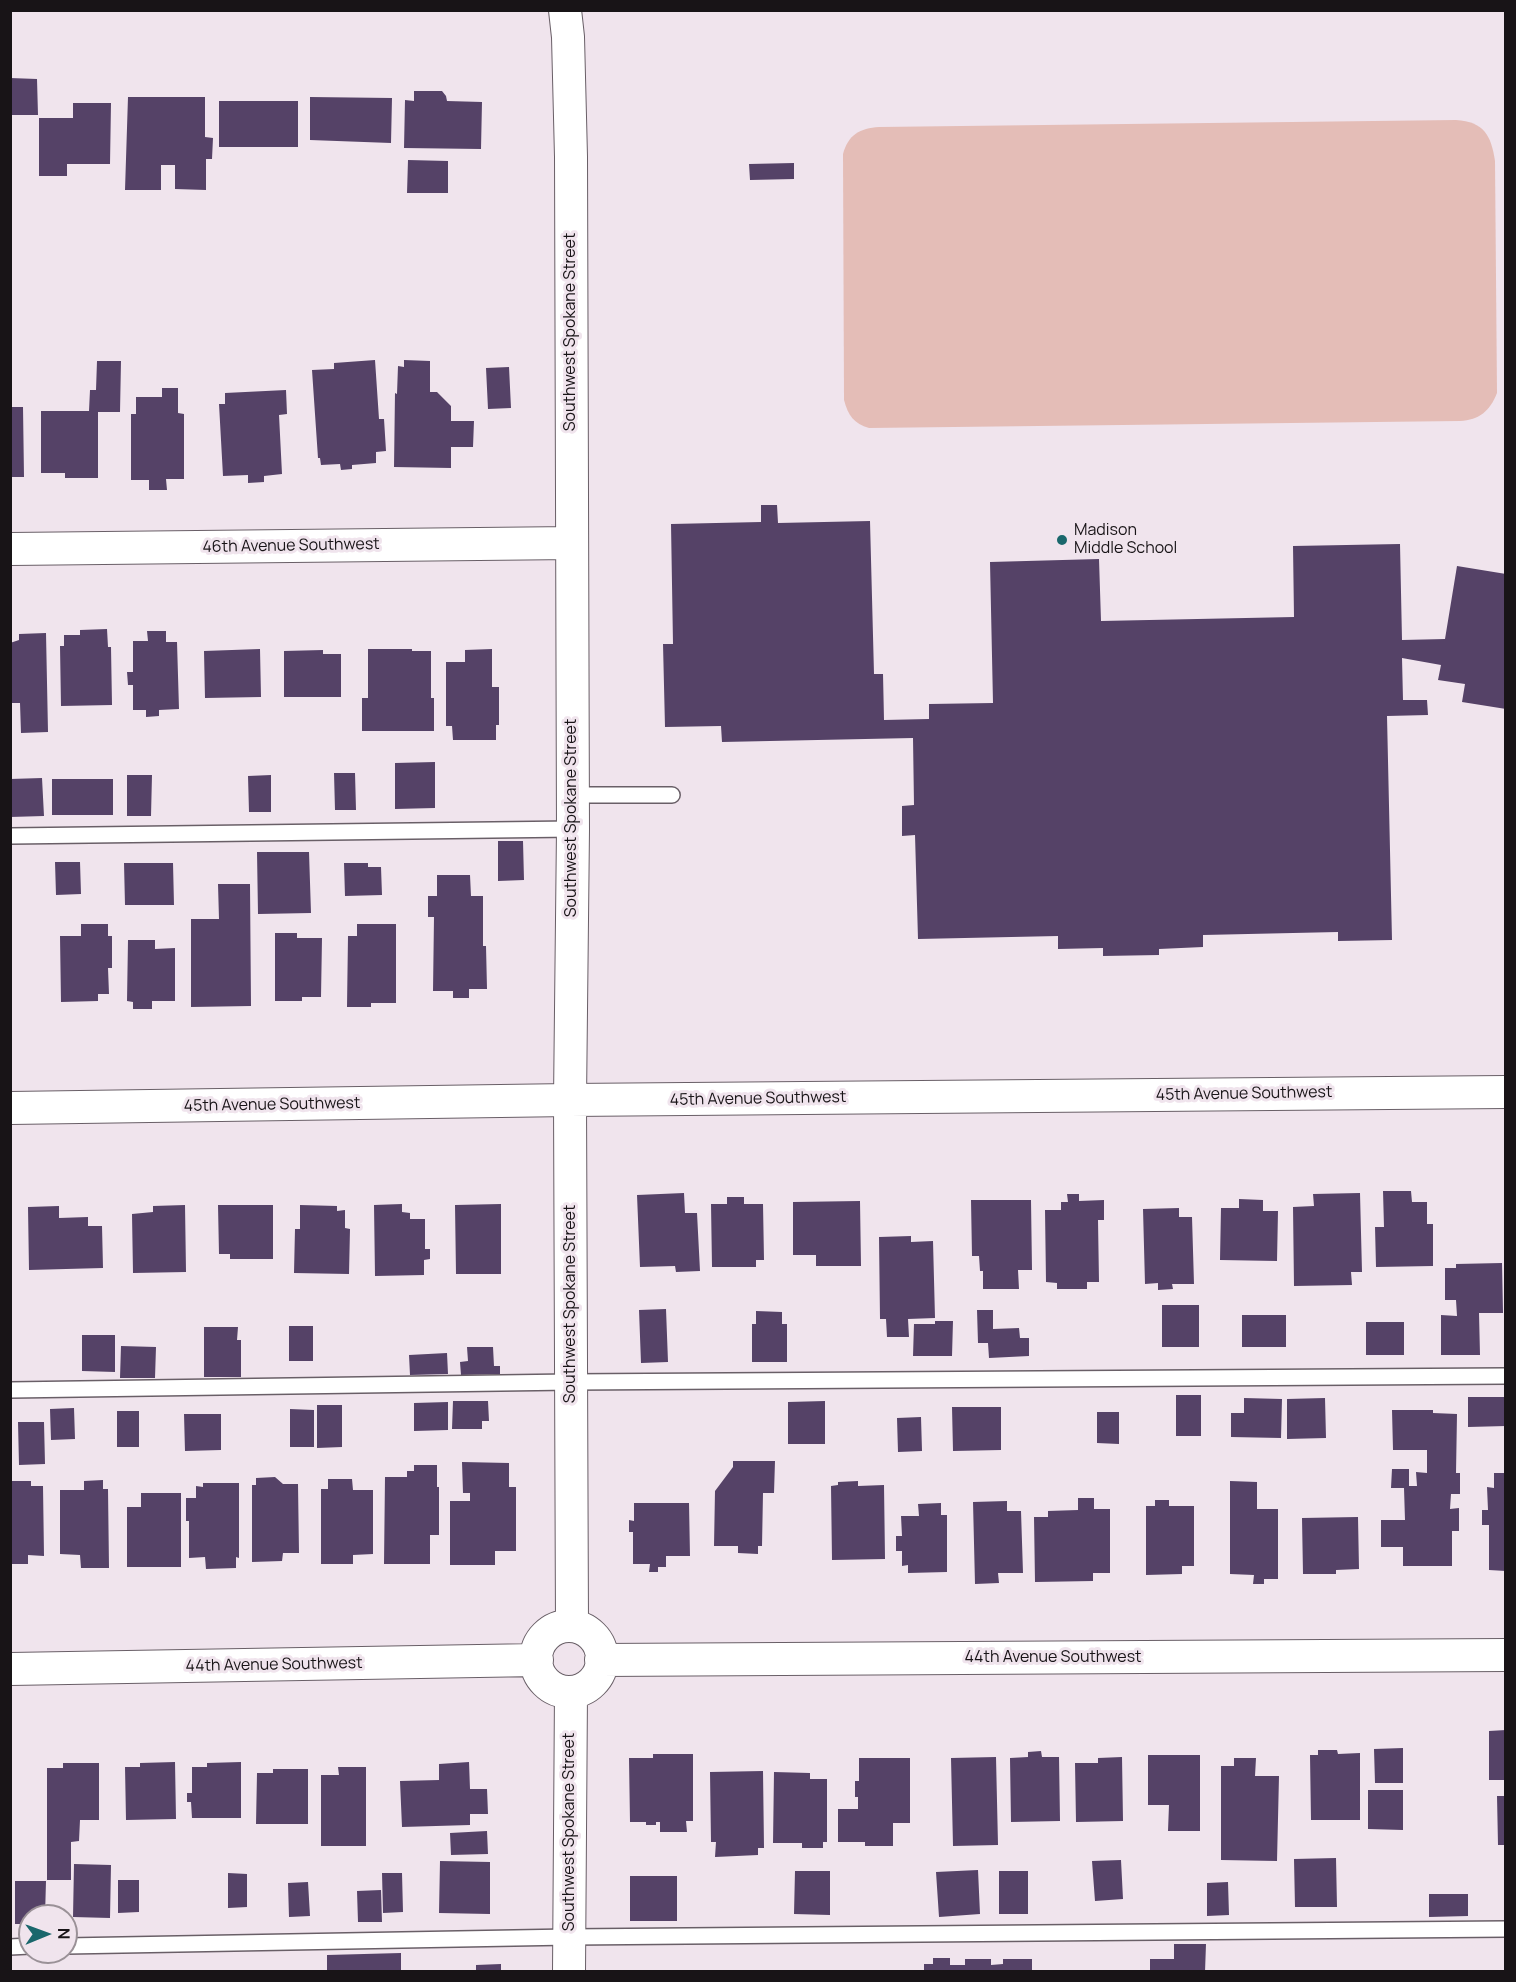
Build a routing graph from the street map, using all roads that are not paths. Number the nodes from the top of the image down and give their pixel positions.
1 (565, 10) edge
2 (572, 543) junction
3 (10, 549) edge
4 (572, 795) junction
5 (672, 795) dead end
6 (573, 829) junction
7 (10, 836) edge
8 (1506, 1092) edge
9 (570, 1100) junction
10 (10, 1108) edge
11 (1506, 1376) edge
12 (571, 1382) junction
13 (10, 1390) edge
14 (572, 1626) junction
15 (1506, 1655) edge
16 (537, 1660) junction
17 (601, 1660) junction
18 (10, 1669) edge
19 (571, 1692) junction
20 (1506, 1929) edge
21 (570, 1937) junction
22 (78, 1946) edge
23 (569, 1971) edge

1 - 2 street, Southwest Spokane Street
2 - 3 street, 46th Avenue Southwest
2 - 4 street, Southwest Spokane Street
4 - 5 lane
4 - 6 street, Southwest Spokane Street
6 - 7 lane
6 - 9 street, Southwest Spokane Street
8 - 9 street, 45th Avenue Southwest
9 - 10 street, 45th Avenue Southwest
9 - 12 street, Southwest Spokane Street
11 - 12 lane
12 - 13 lane
12 - 14 street, Southwest Spokane Street
14 - 16 street
14 - 17 street
15 - 17 street, 44th Avenue Southwest
16 - 18 street, 44th Avenue Southwest
16 - 19 street
17 - 19 street
19 - 21 street, Southwest Spokane Street
20 - 21 lane
21 - 22 lane
21 - 23 street, Southwest Spokane Street

